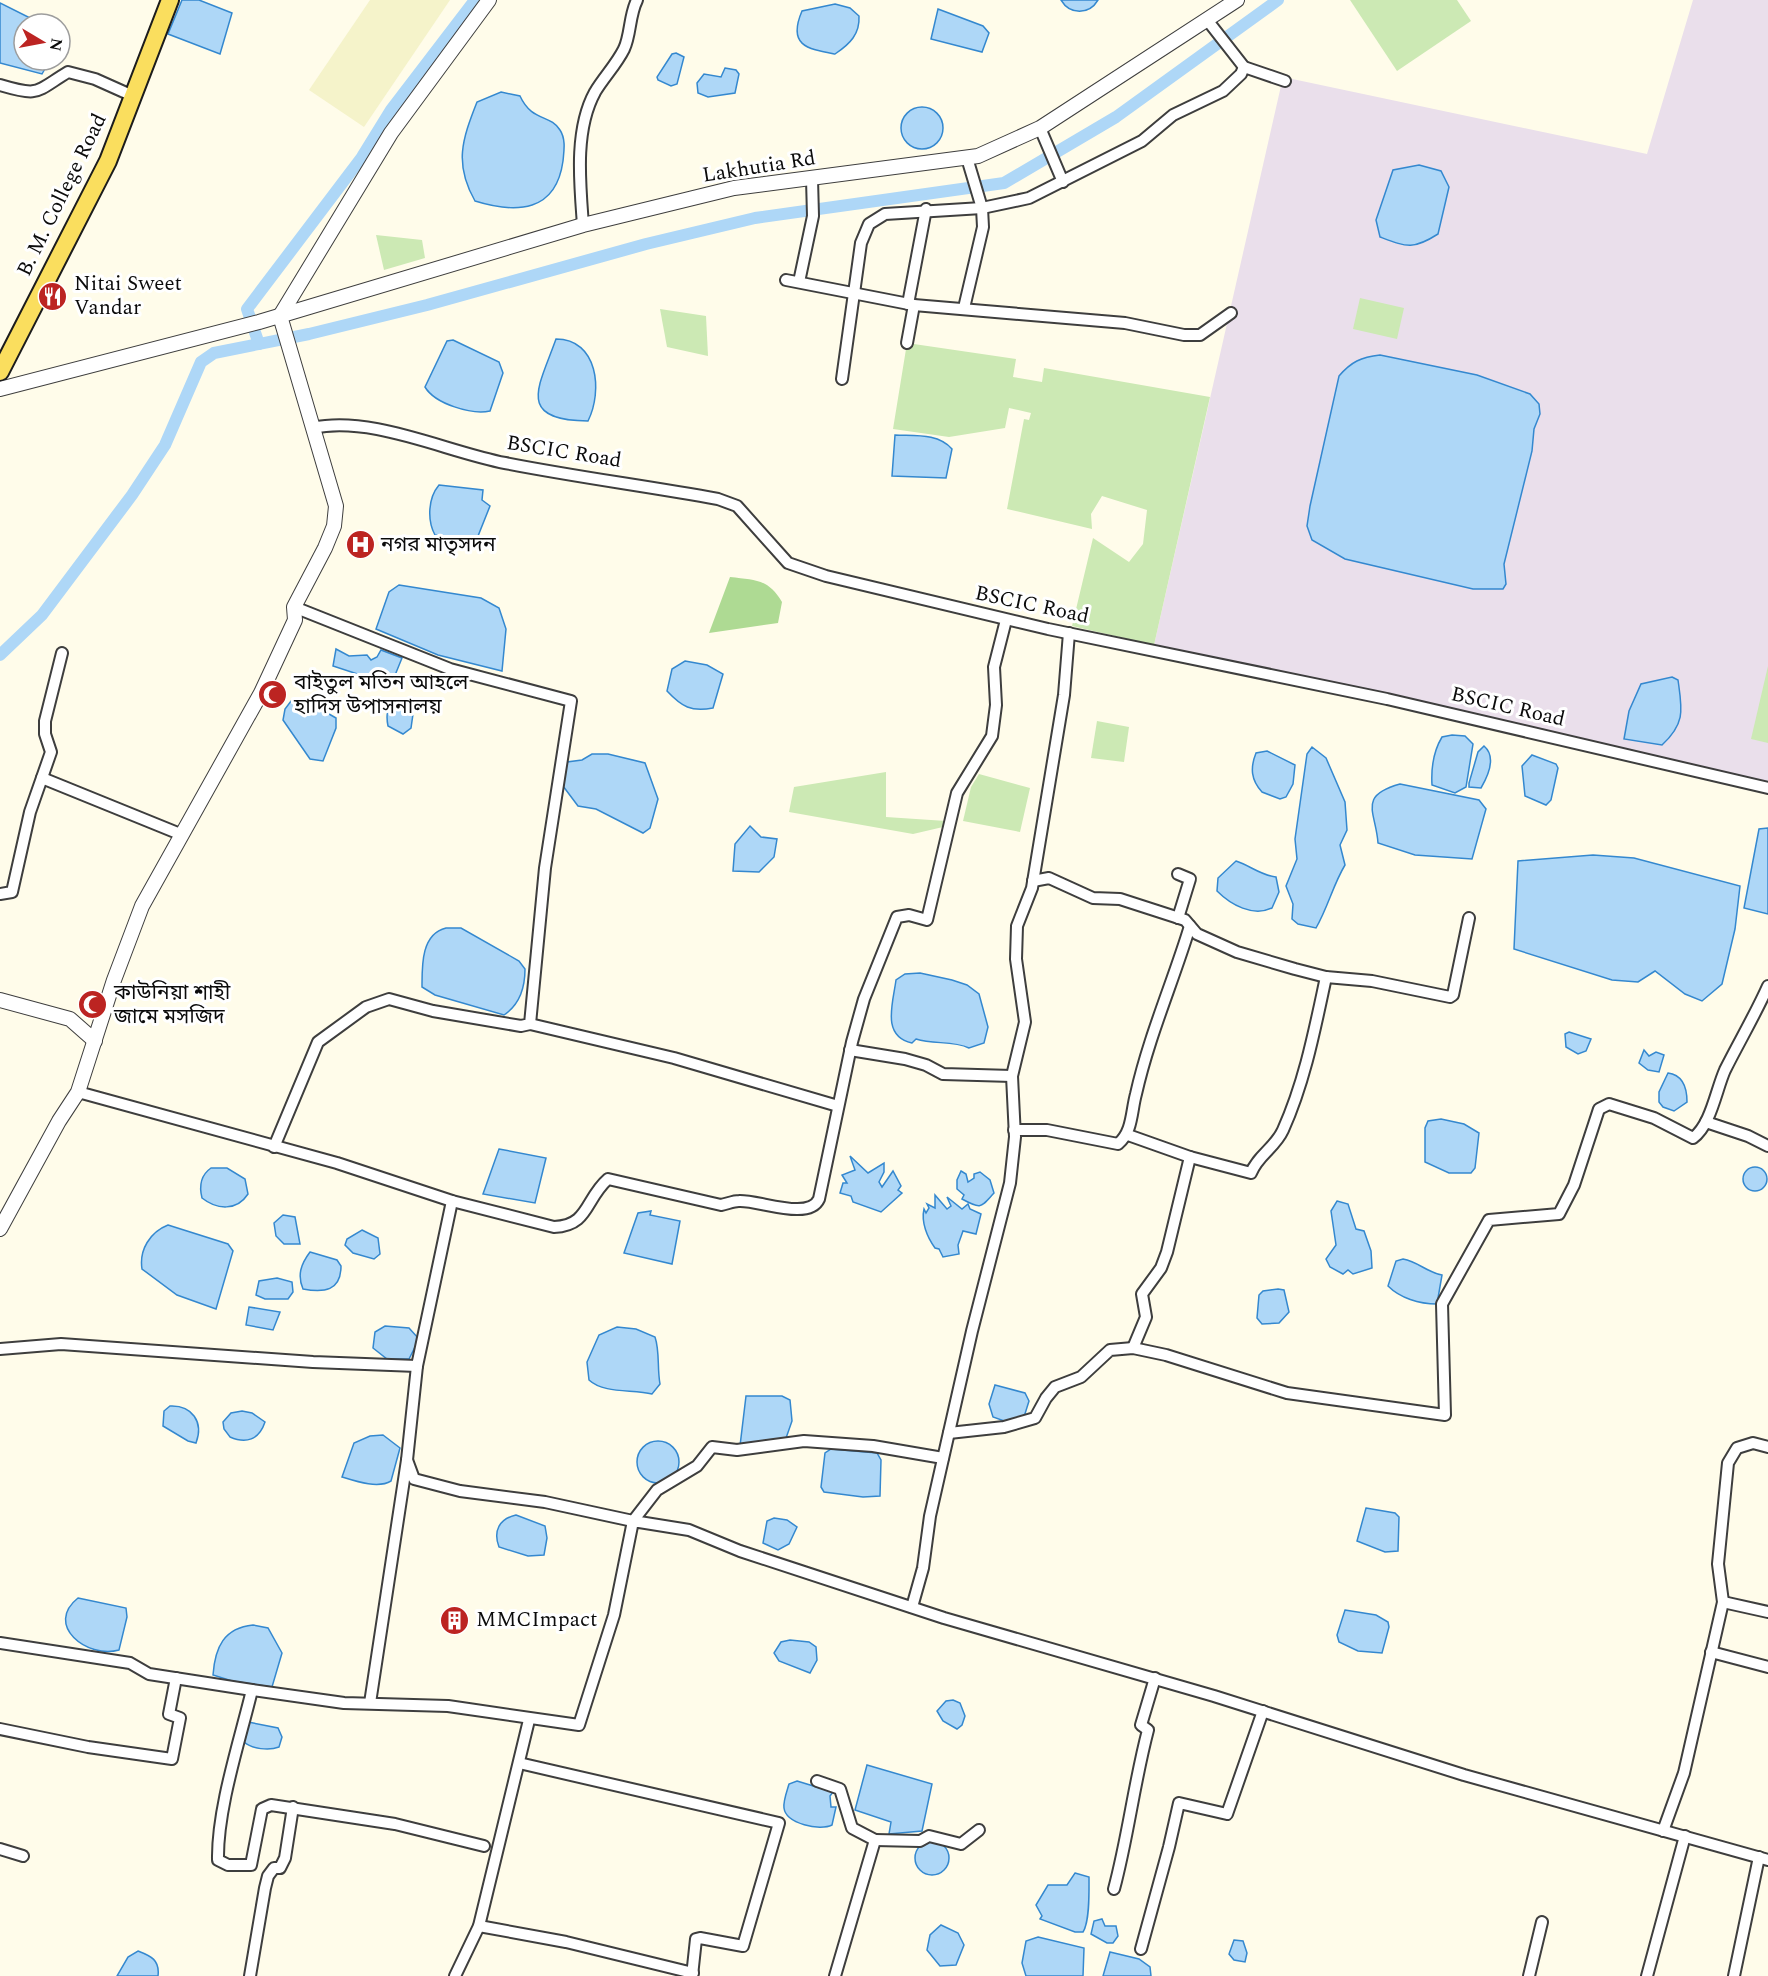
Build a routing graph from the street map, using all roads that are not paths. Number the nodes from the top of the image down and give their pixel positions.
1 (170, 0) edge
2 (489, 0) edge
3 (637, 0) edge
4 (1237, 0) edge
5 (1208, 21) junction
6 (1244, 67) junction
7 (1285, 81) dead end
8 (0, 85) edge
9 (133, 96) junction
10 (1040, 128) junction
11 (967, 158) junction
12 (812, 179) junction
13 (1063, 182) junction
14 (982, 208) junction
15 (926, 209) junction
16 (583, 225) junction
17 (786, 280) dead end
18 (799, 282) junction
19 (854, 293) junction
20 (911, 304) junction
21 (964, 308) junction
22 (1231, 313) dead end
23 (281, 321) junction
24 (907, 343) dead end
25 (0, 372) edge
26 (842, 379) dead end
27 (0, 389) edge
28 (313, 428) junction
29 (294, 607) junction
30 (1006, 620) junction
31 (1069, 633) junction
32 (62, 653) dead end
33 (42, 778) junction
34 (1768, 788) edge
35 (180, 834) junction
36 (1178, 874) dead end
37 (1033, 880) junction
38 (0, 894) edge
39 (1178, 918) junction
40 (1469, 918) dead end
41 (1190, 926) junction
42 (1326, 977) junction
43 (1768, 986) edge
44 (0, 999) edge
45 (530, 1024) junction
46 (95, 1041) junction
47 (850, 1050) junction
48 (1012, 1076) junction
49 (78, 1092) junction
50 (838, 1106) junction
51 (1706, 1122) junction
52 (1014, 1130) junction
53 (1128, 1135) junction
54 (1768, 1146) edge
55 (274, 1148) junction
56 (1190, 1157) junction
57 (452, 1201) junction
58 (0, 1229) edge
59 (1133, 1348) junction
60 (0, 1349) edge
61 (417, 1366) junction
62 (949, 1433) junction
63 (1768, 1447) edge
64 (943, 1458) junction
65 (407, 1460) junction
66 (633, 1521) junction
67 (1723, 1602) junction
68 (912, 1607) junction
69 (1768, 1612) edge
70 (0, 1643) edge
71 (1711, 1652) junction
72 (1768, 1667) edge
73 (177, 1678) junction
74 (1155, 1678) junction
75 (252, 1690) junction
76 (370, 1703) junction
77 (1263, 1711) junction
78 (529, 1720) junction
79 (0, 1729) edge
80 (519, 1763) junction
81 (817, 1781) dead end
82 (293, 1807) junction
83 (979, 1830) dead end
84 (1663, 1831) junction
85 (1685, 1836) junction
86 (874, 1840) junction
87 (484, 1846) dead end
88 (0, 1849) edge
89 (23, 1856) dead end
90 (1766, 1859) edge
91 (1114, 1890) dead end
92 (1542, 1922) dead end
93 (479, 1926) junction
94 (1141, 1949) dead end
95 (692, 1975) edge
96 (250, 1976) edge
97 (454, 1976) edge
98 (835, 1976) edge
99 (1529, 1976) edge
100 (1647, 1976) edge
101 (1734, 1976) edge

1 - 9 main road, B. M. College Road
2 - 23 street
3 - 16 street
4 - 5 street, Lakhutia Rd
5 - 6 street
5 - 10 street, Lakhutia Rd
6 - 7 street
6 - 13 street
8 - 9 street
9 - 25 main road, B. M. College Road
10 - 11 street, Lakhutia Rd
10 - 13 street
11 - 12 street, Lakhutia Rd
11 - 14 street
12 - 16 street, Lakhutia Rd
12 - 18 street
13 - 14 street
14 - 15 street
14 - 21 street
15 - 19 street
15 - 20 street
16 - 23 street, Lakhutia Rd
17 - 18 street
18 - 19 street
19 - 20 street
19 - 26 street
20 - 21 street
20 - 24 street
21 - 22 street
23 - 27 street, Lakhutia Rd
23 - 28 street
28 - 29 street
28 - 30 street, BSCIC Road
29 - 35 street
29 - 45 street
30 - 31 street, BSCIC Road
30 - 47 street
31 - 34 street, BSCIC Road
31 - 37 street
32 - 33 street
33 - 35 street
33 - 38 street
35 - 46 street
36 - 39 street
37 - 39 street
37 - 48 street
39 - 41 street
40 - 42 street
41 - 42 street
41 - 53 street
42 - 56 street
43 - 51 street
44 - 46 street
45 - 50 street
45 - 55 street
46 - 49 street
47 - 48 street
47 - 50 street
48 - 52 street
49 - 55 street
49 - 58 street
50 - 57 street
51 - 54 street
51 - 59 street
52 - 53 street
52 - 62 street
53 - 56 street
55 - 57 street
56 - 59 street
57 - 61 street
59 - 62 street
60 - 61 street
61 - 65 street
62 - 64 street
63 - 67 street
64 - 66 street
64 - 68 street
65 - 66 street
65 - 76 street
66 - 68 street
66 - 78 street
67 - 69 street
67 - 71 street
68 - 74 street
70 - 73 street
71 - 72 street
71 - 84 street
73 - 75 street
73 - 79 street
74 - 77 street
74 - 91 street
75 - 76 street
75 - 82 street
76 - 78 street
77 - 84 street
77 - 94 street
78 - 80 street
80 - 93 street
80 - 95 street
81 - 86 street
82 - 87 street
82 - 96 street
83 - 86 street
84 - 85 street
85 - 90 street
85 - 100 street
86 - 98 street
88 - 89 street
90 - 101 street
92 - 99 street
93 - 95 street
93 - 97 street

